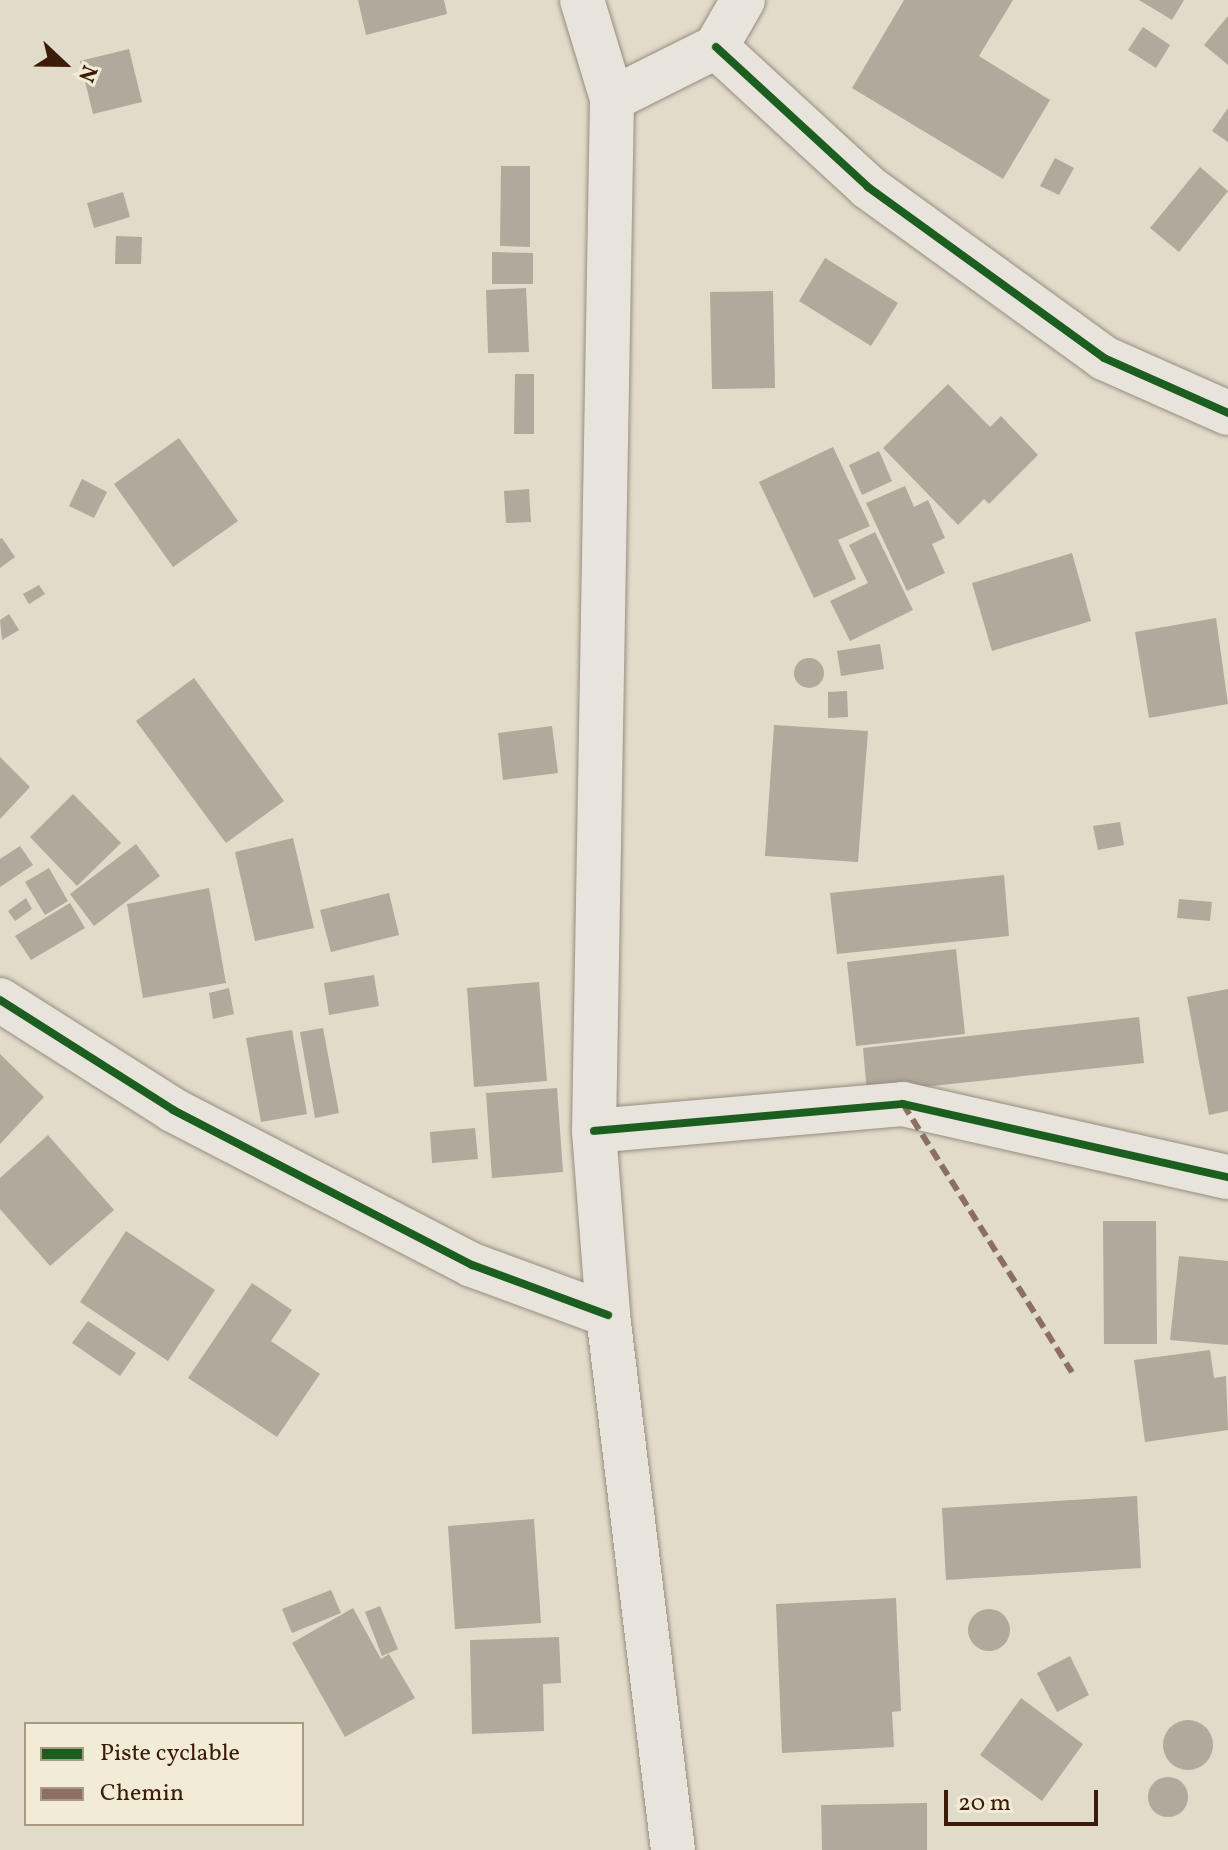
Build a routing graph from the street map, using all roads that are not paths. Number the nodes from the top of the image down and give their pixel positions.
1 (582, 0) edge
2 (743, 0) edge
3 (716, 47) junction
4 (612, 99) junction
5 (1228, 413) edge
6 (0, 1000) edge
7 (594, 1131) junction
8 (1228, 1177) edge
9 (608, 1315) junction
10 (673, 1850) edge

1 - 4 street
2 - 3 street
3 - 4 street
3 - 5 street
4 - 7 street
6 - 9 street
7 - 8 street
7 - 9 street
9 - 10 street

